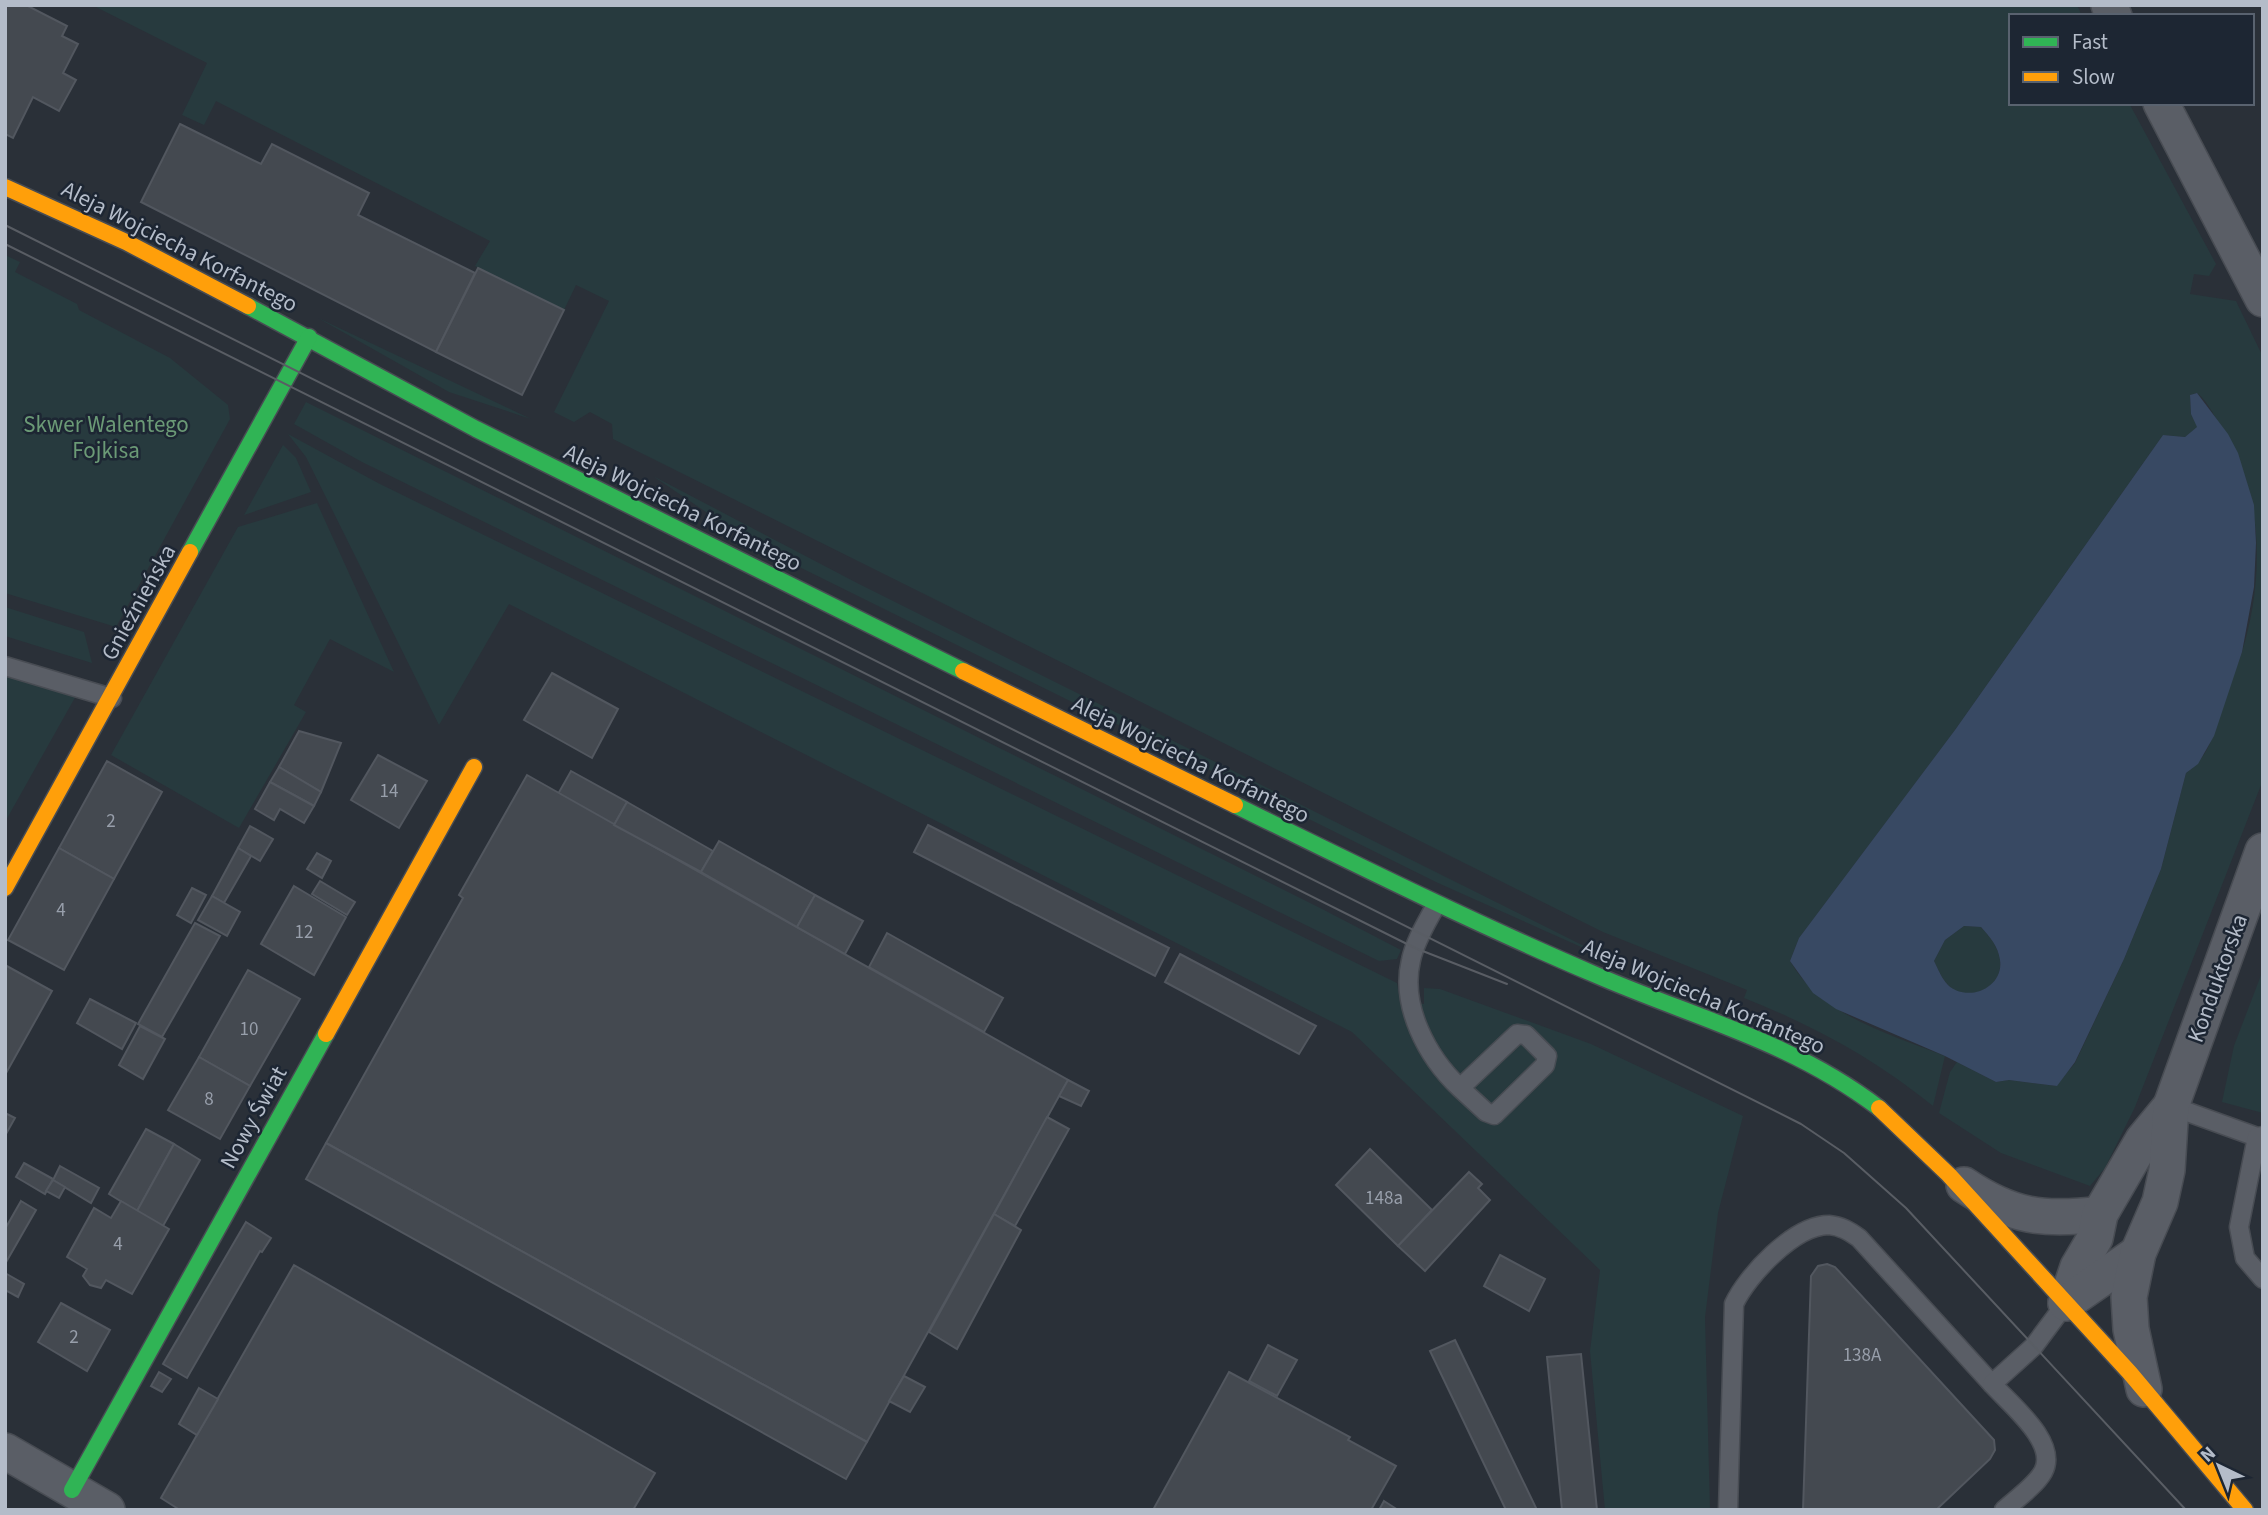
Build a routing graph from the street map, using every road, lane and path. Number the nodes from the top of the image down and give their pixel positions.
1 (2162, 105) edge
2 (5, 187) edge
3 (2263, 299) edge
4 (309, 337) junction
5 (5, 666) edge
6 (112, 698) junction
7 (474, 767) dead end
8 (2263, 851) edge
9 (5, 888) edge
10 (1436, 905) junction
11 (1460, 1088) junction
12 (2171, 1105) junction
13 (2260, 1137) edge
14 (1949, 1175) junction
15 (2100, 1214) junction
16 (2138, 1254) junction
17 (2263, 1279) edge
18 (2066, 1303) junction
19 (1992, 1384) junction
20 (2144, 1389) junction
21 (5, 1451) edge
22 (93, 1503) edge
23 (1728, 1510) edge
24 (2004, 1510) edge
25 (2245, 1510) edge

1 - 3 street
2 - 4 main road, Aleja Wojciecha Korfantego
4 - 6 main road, Gnieźnieńska
4 - 10 main road, Aleja Wojciecha Korfantego
5 - 6 lane
6 - 9 main road, Gnieźnieńska
7 - 22 main road, Nowy Świat
8 - 12 street, Konduktorska
10 - 11 lane
10 - 14 main road, Aleja Wojciecha Korfantego
11 - 11 lane
12 - 13 lane
12 - 15 street, Konduktorska
12 - 16 street, Konduktorska
13 - 17 lane
14 - 15 street
14 - 18 main road, Aleja Wojciecha Korfantego
15 - 18 street, Konduktorska
16 - 18 street
16 - 20 street, Konduktorska
18 - 19 lane
18 - 20 main road, Aleja Wojciecha Korfantego
19 - 23 lane
19 - 24 lane
20 - 25 main road, Aleja Wojciecha Korfantego
21 - 22 street

